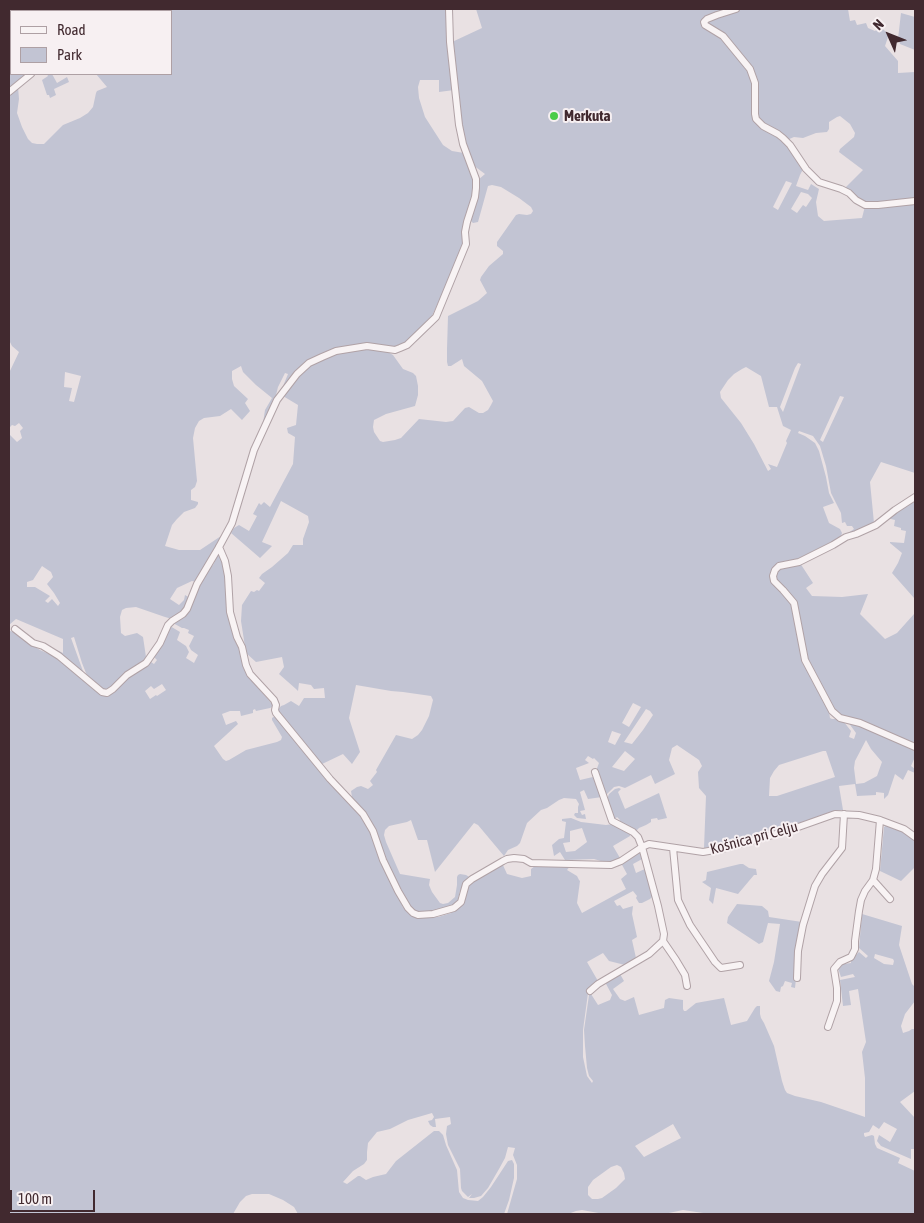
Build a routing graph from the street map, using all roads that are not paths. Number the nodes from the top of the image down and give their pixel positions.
1 (449, 9) edge
2 (736, 9) edge
3 (30, 75) edge
4 (9, 92) edge
5 (915, 201) edge
6 (915, 497) edge
7 (219, 547) junction
8 (15, 629) dead end
9 (915, 747) edge
10 (595, 772) dead end
11 (844, 814) junction
12 (880, 820) junction
13 (915, 837) edge
14 (642, 847) junction
15 (673, 848) junction
16 (873, 880) junction
17 (890, 899) dead end
18 (663, 941) junction
19 (740, 965) dead end
20 (798, 978) dead end
21 (687, 986) dead end
22 (590, 991) dead end
23 (828, 1027) dead end

1 - 7 street
2 - 5 street
3 - 4 street
6 - 9 street
7 - 8 street
7 - 14 street
10 - 14 street
11 - 12 street, Košnica pri Celju
11 - 15 street, Košnica pri Celju
11 - 20 street
12 - 13 street, Košnica pri Celju
12 - 16 street
14 - 15 street, Košnica pri Celju
14 - 18 street
15 - 19 street
16 - 17 street
16 - 23 street
18 - 21 street
18 - 22 street

